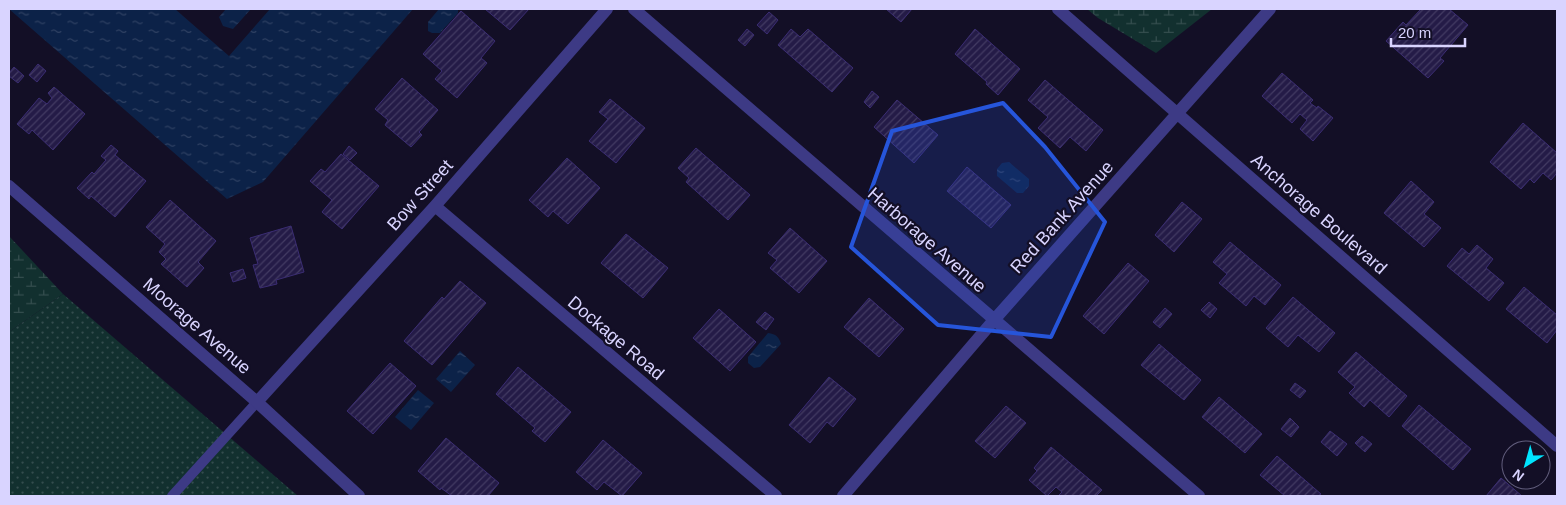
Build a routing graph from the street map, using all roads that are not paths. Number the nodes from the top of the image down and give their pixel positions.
1 (606, 9) edge
2 (634, 9) edge
3 (1058, 9) edge
4 (1270, 9) edge
5 (1177, 113) junction
6 (9, 186) edge
7 (435, 206) junction
8 (994, 320) junction
9 (257, 402) junction
10 (1557, 446) edge
11 (172, 496) edge
12 (359, 496) edge
13 (776, 496) edge
14 (843, 496) edge
15 (1199, 496) edge

1 - 7 street, Bow Street
2 - 8 street, Harborage Avenue
3 - 5 street, Anchorage Boulevard
4 - 5 street, Red Bank Avenue
5 - 8 street, Red Bank Avenue
5 - 10 street, Anchorage Boulevard
6 - 9 street, Moorage Avenue
7 - 9 street, Bow Street
7 - 13 street, Dockage Road
8 - 14 street, Red Bank Avenue
8 - 15 street, Harborage Avenue
9 - 11 lane
9 - 12 street, Moorage Avenue

